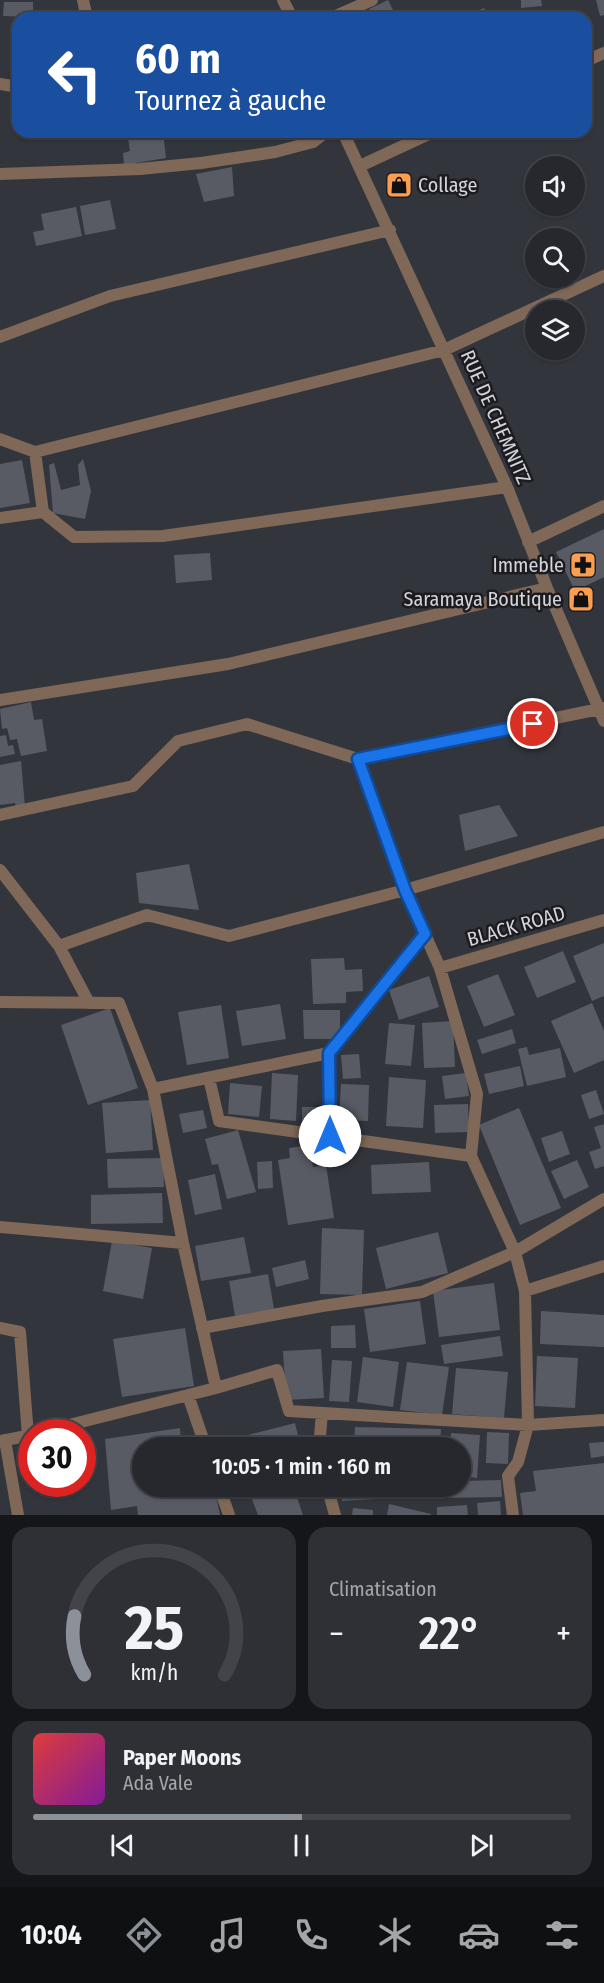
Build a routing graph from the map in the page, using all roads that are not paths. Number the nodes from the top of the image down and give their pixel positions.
1 (372, 0) edge
2 (345, 12) edge
3 (318, 138) edge
4 (346, 138) edge
5 (420, 138) edge
6 (360, 166) junction
7 (0, 174) edge
8 (390, 230) junction
9 (604, 276) edge
10 (0, 337) edge
11 (444, 351) junction
12 (0, 439) edge
13 (35, 452) junction
14 (507, 487) junction
15 (604, 506) edge
16 (43, 512) junction
17 (0, 518) edge
18 (528, 542) junction
19 (546, 588) junction
20 (0, 700) edge
21 (602, 713) edge
22 (358, 759) junction
23 (0, 815) edge
24 (604, 832) edge
25 (0, 870) edge
26 (405, 890) junction
27 (604, 921) edge
28 (425, 934) junction
29 (59, 946) junction
30 (440, 968) junction
31 (0, 1002) edge
32 (89, 1003) junction
33 (329, 1053) junction
34 (209, 1077) junction
35 (153, 1089) junction
36 (330, 1136) junction
37 (471, 1155) junction
38 (604, 1199) edge
39 (0, 1227) edge
40 (183, 1243) junction
41 (516, 1252) junction
42 (604, 1266) edge
43 (525, 1291) junction
44 (0, 1328) edge
45 (202, 1328) junction
46 (216, 1388) junction
47 (188, 1395) junction
48 (322, 1413) junction
49 (28, 1419) edge
50 (93, 1419) edge
51 (604, 1420) edge
52 (528, 1425) junction
53 (18, 1437) edge
54 (202, 1437) edge
55 (320, 1437) edge
56 (2, 1440) edge
57 (223, 1497) edge
58 (330, 1497) edge
59 (18, 1515) edge
60 (229, 1515) edge
61 (335, 1515) edge
62 (513, 1515) edge

1 - 2 street
3 - 7 street
4 - 6 street, RUE DE CHEMNITZ
5 - 6 street
6 - 8 street, RUE DE CHEMNITZ
8 - 10 street
8 - 11 street, RUE DE CHEMNITZ
9 - 11 street
11 - 13 street
11 - 14 street, RUE DE CHEMNITZ
12 - 13 street
13 - 16 street
14 - 16 street
14 - 18 street, RUE DE CHEMNITZ
15 - 18 street
16 - 17 street
18 - 19 street, RUE DE CHEMNITZ
19 - 20 street
19 - 21 street, RUE DE CHEMNITZ
21 - 22 street
22 - 23 street
22 - 26 street
24 - 26 street
25 - 29 street
26 - 28 street
26 - 29 street
27 - 30 street, BLACK ROAD
28 - 30 street
28 - 33 street
29 - 32 street
30 - 37 street
31 - 32 street
32 - 35 street
33 - 34 street
33 - 36 street
34 - 35 street
34 - 36 street
35 - 40 street
36 - 37 street
37 - 41 street
38 - 41 street
39 - 40 street
40 - 45 street
41 - 43 street
41 - 45 street
42 - 43 street
43 - 52 street
44 - 49 street
45 - 46 street
46 - 47 street
46 - 48 street
47 - 50 street
47 - 54 street
48 - 52 street
48 - 55 street
51 - 52 street
52 - 62 street
53 - 56 street
56 - 59 street
57 - 60 street
58 - 61 street

